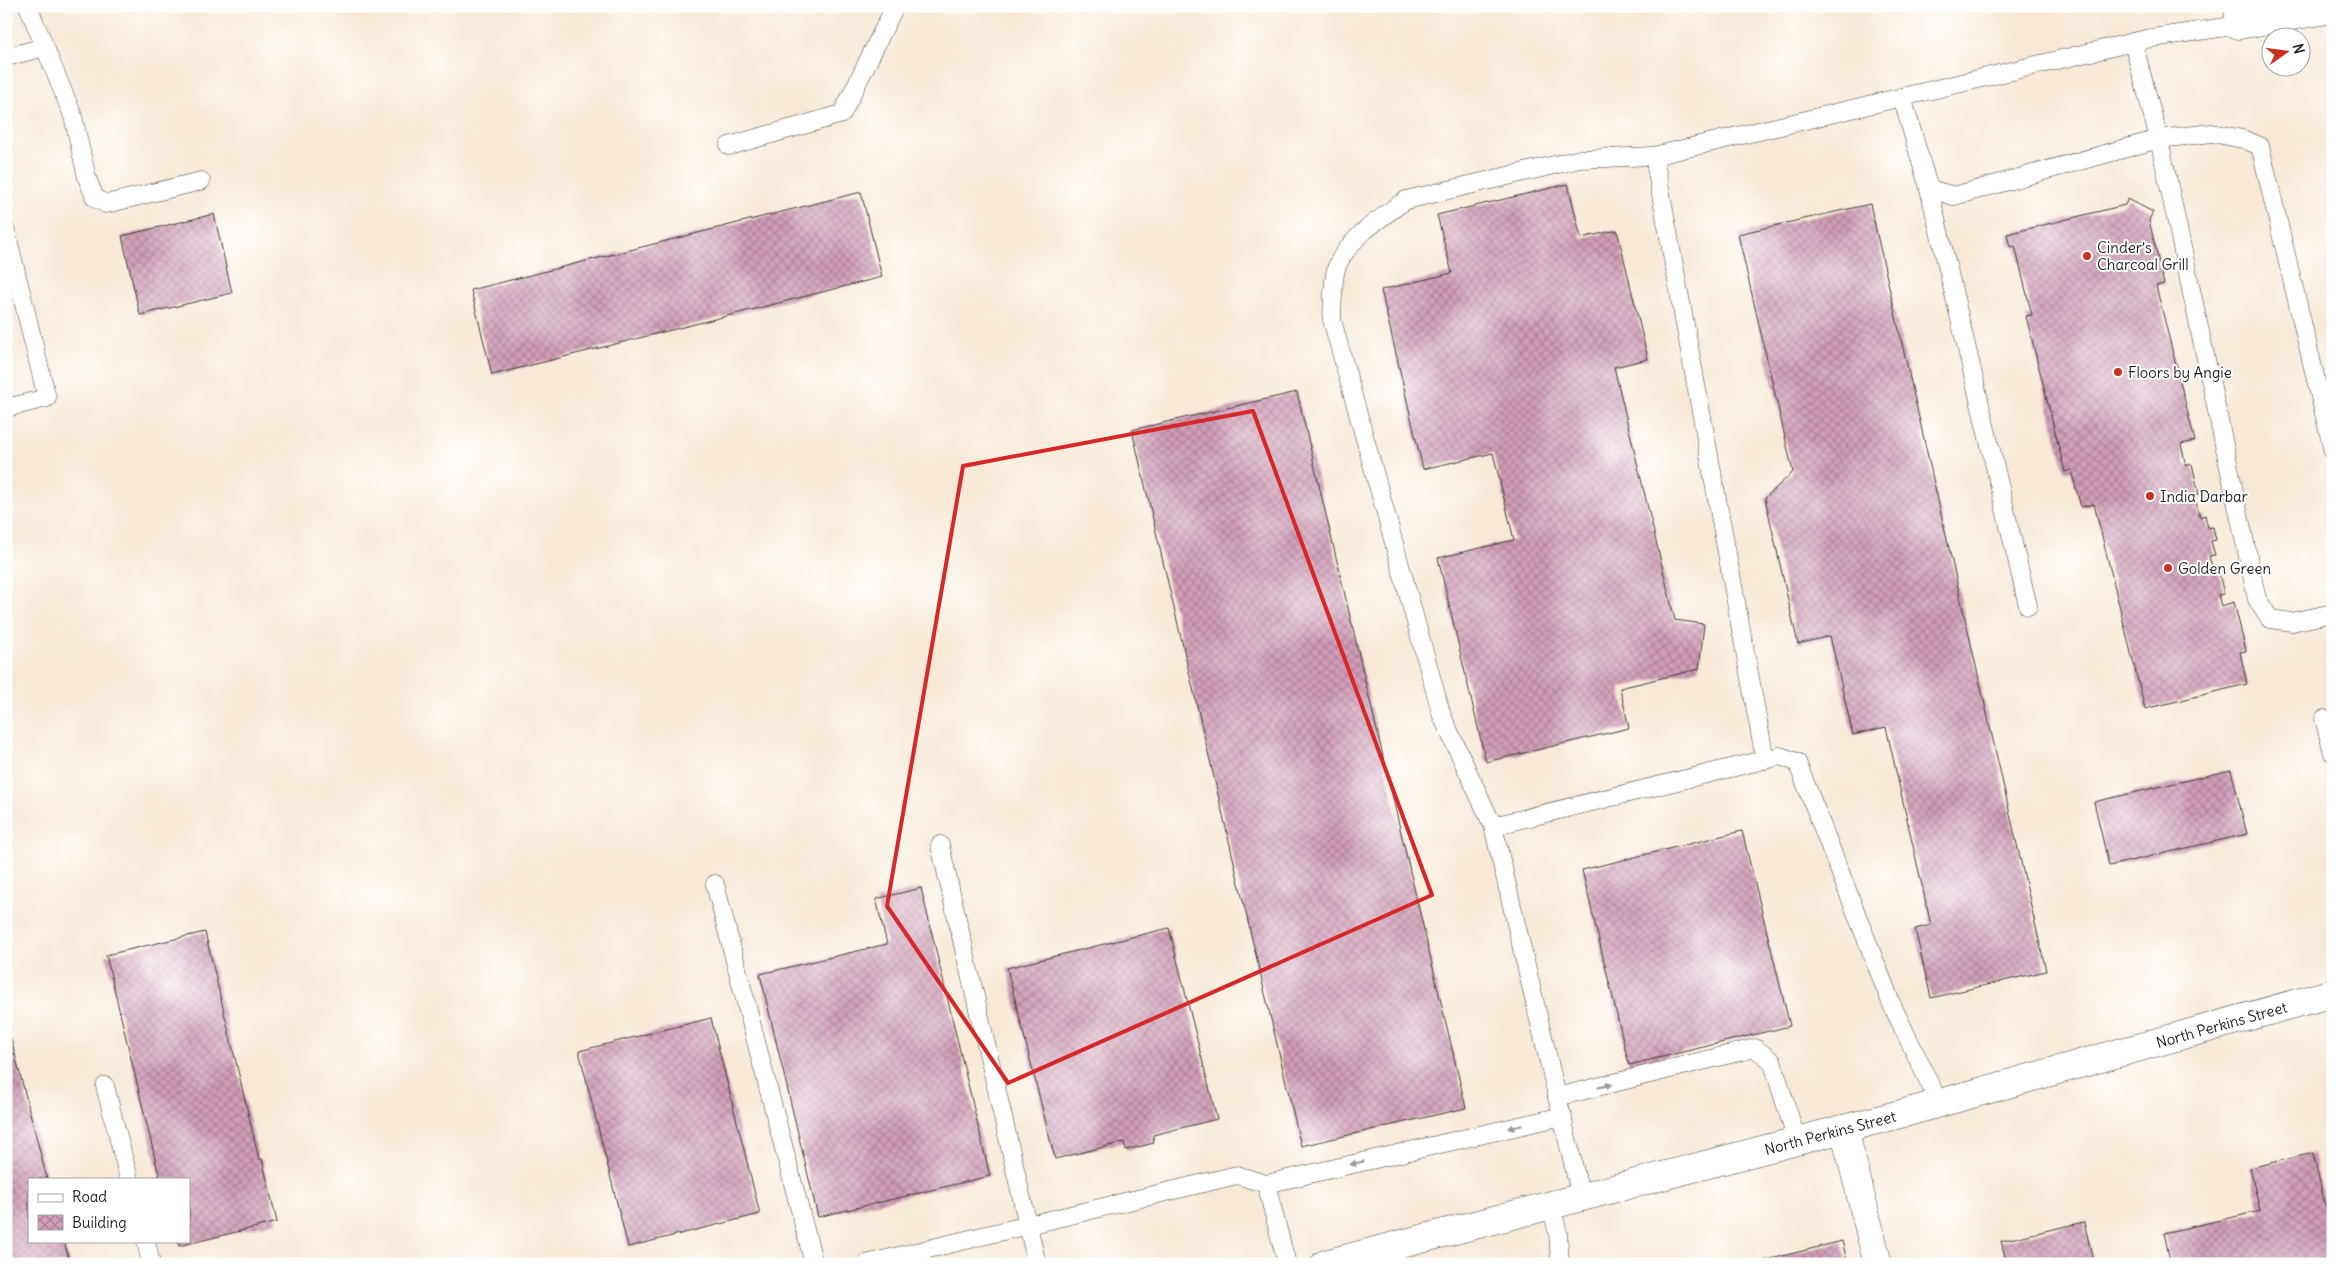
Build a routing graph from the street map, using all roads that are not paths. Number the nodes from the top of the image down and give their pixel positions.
1 (28, 6) edge
2 (895, 6) edge
3 (2333, 9) edge
4 (2238, 15) edge
5 (2133, 42) junction
6 (45, 47) junction
7 (6, 57) edge
8 (1902, 97) junction
9 (2159, 139) junction
10 (729, 146) dead end
11 (1654, 156) junction
12 (200, 181) dead end
13 (1929, 189) junction
14 (6, 231) edge
15 (6, 408) edge
16 (2333, 451) edge
17 (2028, 606) dead end
18 (2333, 613) edge
19 (2324, 719) dead end
20 (2333, 753) edge
21 (1765, 760) junction
22 (1493, 826) junction
23 (940, 845) dead end
24 (715, 884) dead end
25 (2333, 992) edge
26 (105, 1086) dead end
27 (1558, 1097) junction
28 (1940, 1103) junction
29 (1563, 1116) junction
30 (1844, 1129) junction
31 (1797, 1141) junction
32 (129, 1178) edge
33 (1266, 1184) junction
34 (1581, 1197) junction
35 (1550, 1205) junction
36 (1028, 1226) junction
37 (146, 1242) edge
38 (1367, 1258) edge
39 (151, 1264) edge
40 (814, 1264) edge
41 (866, 1264) edge
42 (1037, 1264) edge
43 (1287, 1264) edge
44 (1325, 1264) edge
45 (1560, 1264) edge
46 (1878, 1264) edge

1 - 6 lane
2 - 10 lane
3 - 4 street
4 - 5 lane
5 - 8 lane
5 - 9 lane
6 - 7 lane
6 - 12 lane
8 - 11 lane
8 - 13 lane
9 - 13 lane
9 - 16 lane
9 - 18 lane
11 - 21 lane
11 - 22 lane
13 - 17 lane
14 - 15 lane
19 - 20 lane
21 - 22 lane
21 - 28 lane
22 - 27 lane
23 - 36 lane
24 - 40 lane
25 - 28 street, North Perkins Street
26 - 32 lane
27 - 29 lane
27 -> 31 lane
28 - 30 street, North Perkins Street
29 -> 33 lane
29 - 34 lane
30 - 31 street, North Perkins Street
30 - 46 street
31 - 34 street, North Perkins Street
33 - 36 lane
33 - 43 lane
34 - 35 street, North Perkins Street
35 - 38 street, North Perkins Street
35 - 45 lane
36 - 41 lane
36 - 42 lane
37 - 39 lane
38 - 44 street, North Perkins Street

